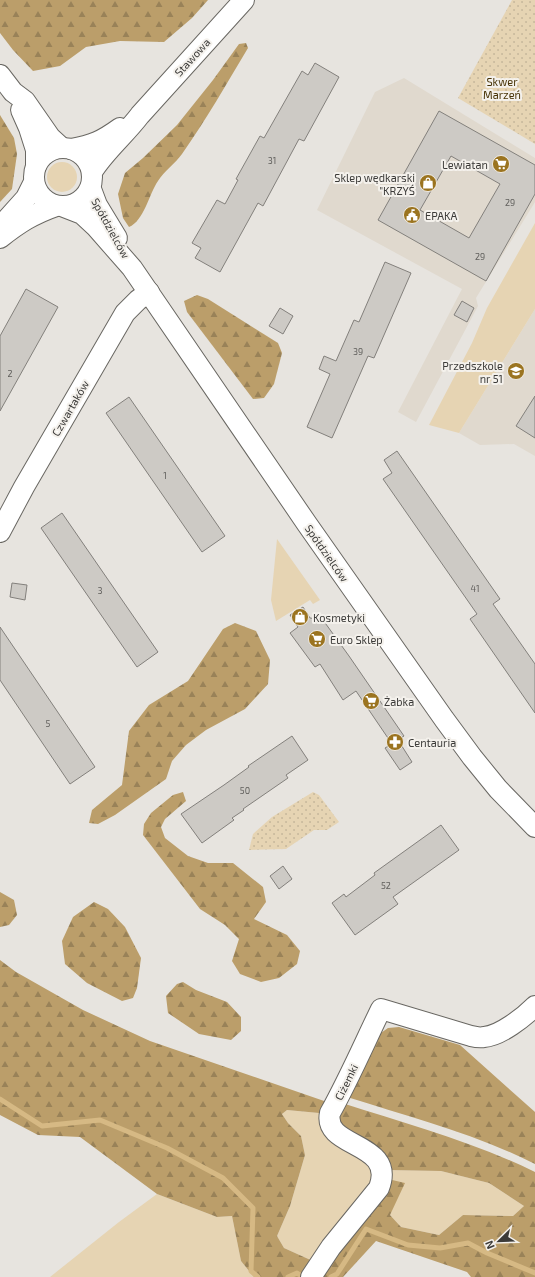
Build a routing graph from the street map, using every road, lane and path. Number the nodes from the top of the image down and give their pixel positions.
1 (244, 0) edge
2 (0, 75) edge
3 (13, 92) junction
4 (140, 114) junction
5 (66, 148) junction
6 (35, 174) junction
7 (91, 180) junction
8 (60, 206) junction
9 (0, 226) edge
10 (0, 238) edge
11 (132, 268) junction
12 (149, 292) junction
13 (0, 532) edge
14 (535, 827) edge
15 (535, 1006) edge
16 (312, 1275) edge

1 - 4 street, Stawowa
2 - 3 street
3 - 5 street
3 - 6 street
4 - 5 street, Stawowa
4 - 7 street, Stawowa
5 - 6 street
5 - 7 street
6 - 8 street
6 - 9 street
7 - 8 street
7 - 11 street, Spółdzielców
8 - 10 street
8 - 11 street, Spółdzielców
11 - 12 street, Spółdzielców
12 - 13 street, Czwartaków
12 - 14 street, Spółdzielców
15 - 16 street, Ciżemki

